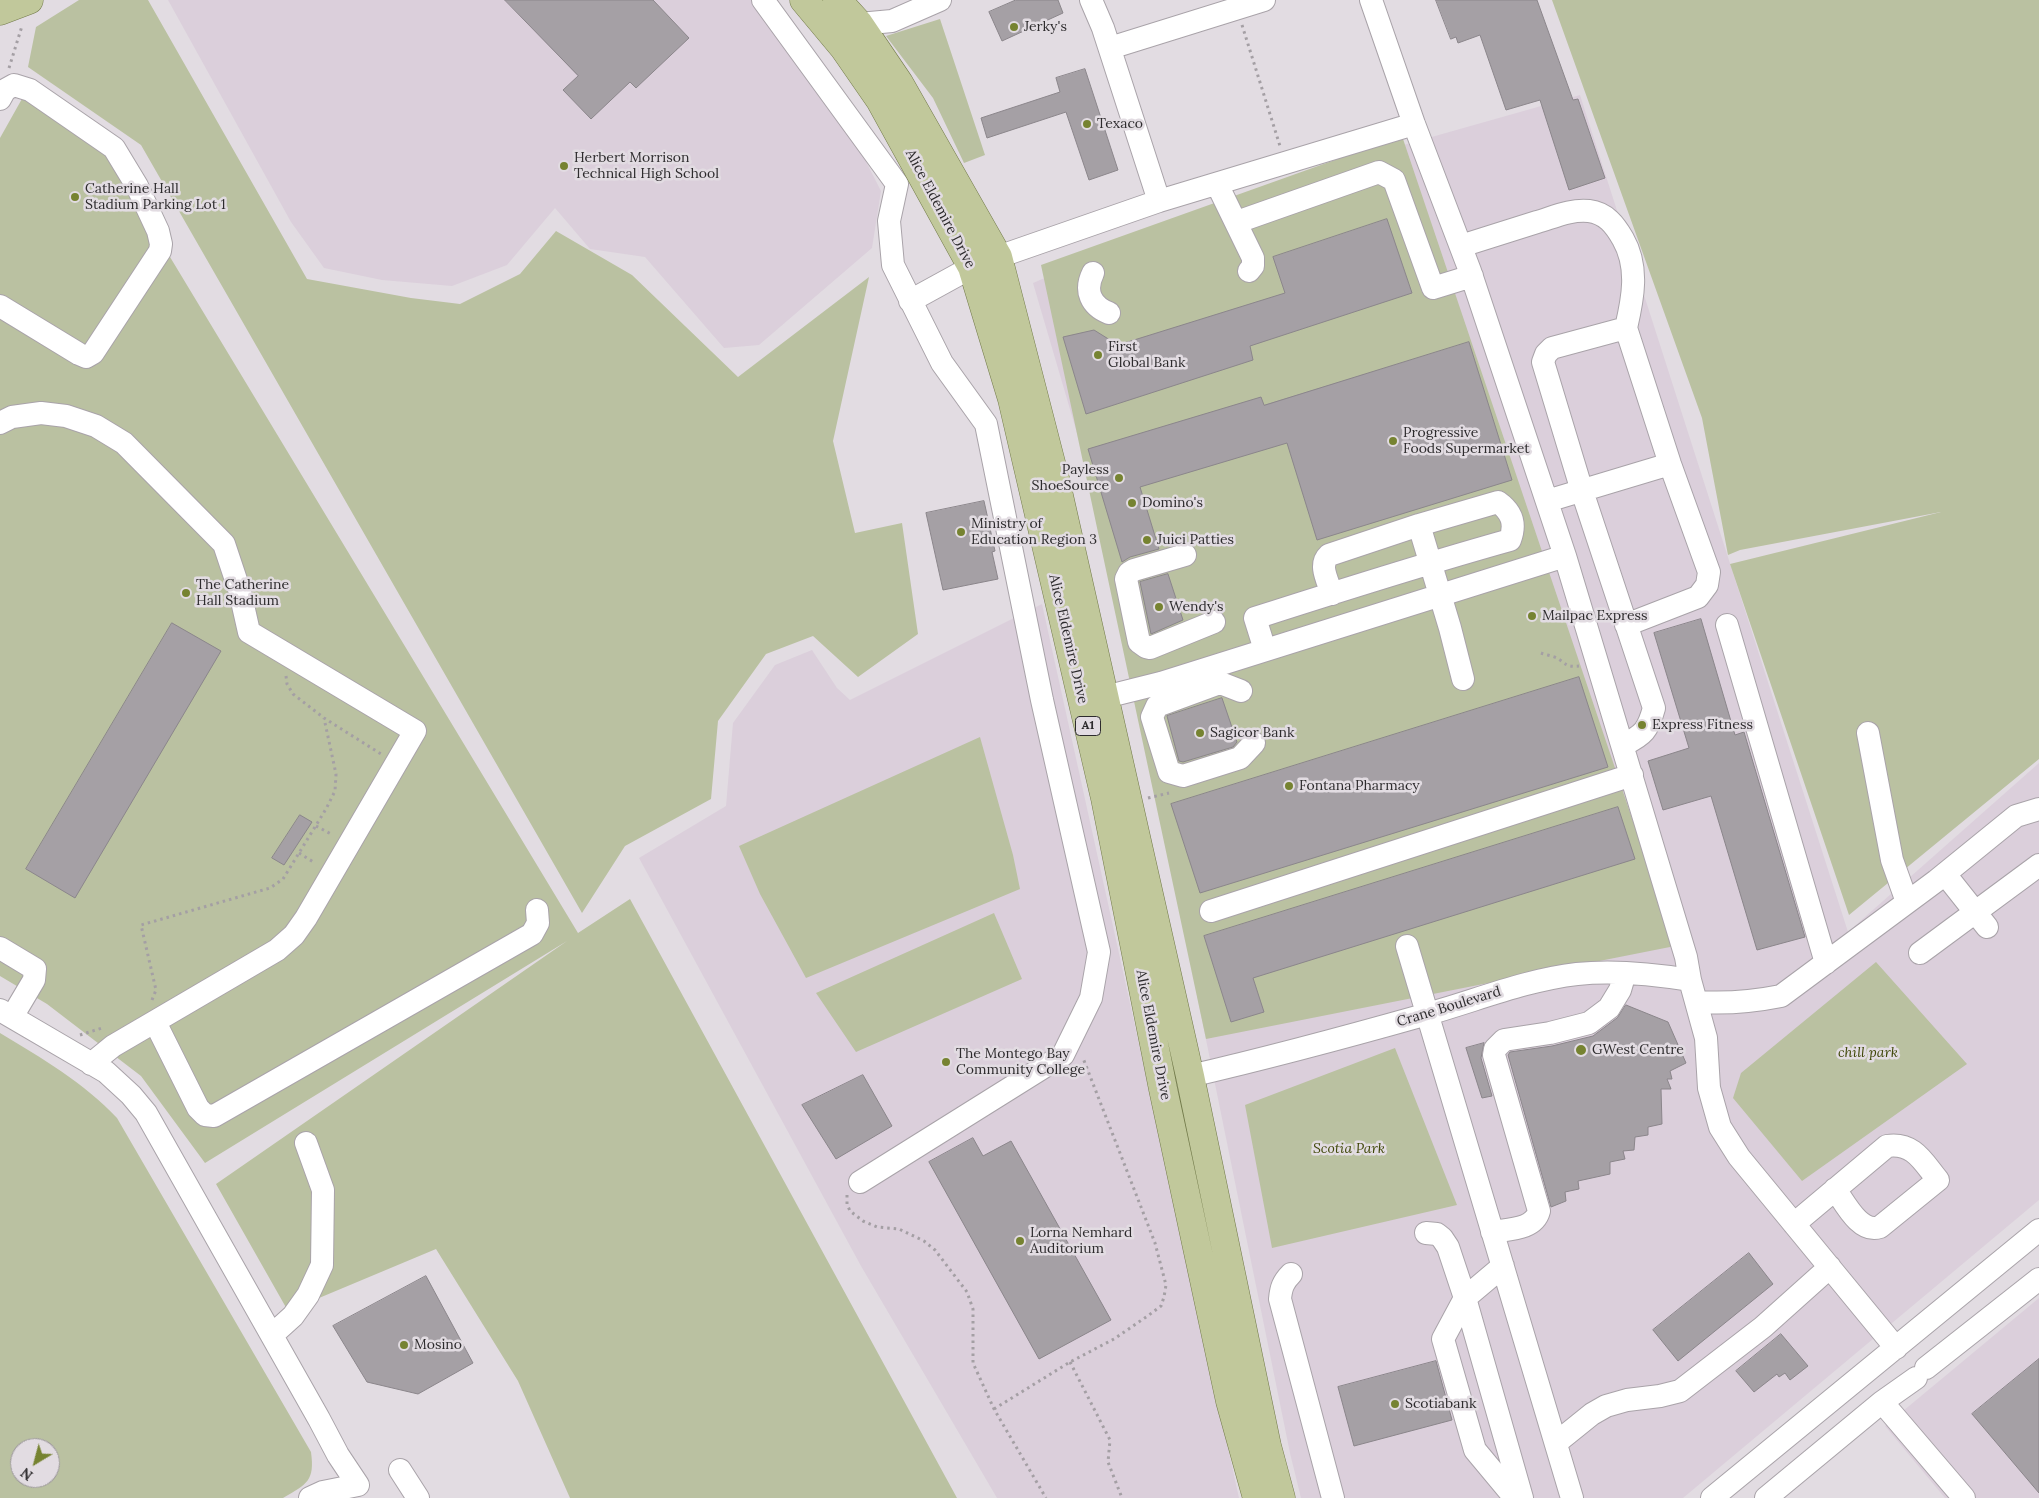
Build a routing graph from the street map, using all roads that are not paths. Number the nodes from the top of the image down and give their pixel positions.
1 (763, 0) edge
2 (804, 0) edge
3 (837, 0) edge
4 (940, 0) edge
5 (1091, 0) edge
6 (1264, 0) edge
7 (1371, 0) edge
8 (858, 24) junction
9 (1110, 48) junction
10 (3, 95) edge
11 (1414, 124) junction
12 (1217, 184) junction
13 (1160, 201) junction
14 (1237, 222) junction
15 (1461, 246) junction
16 (998, 257) junction
17 (972, 267) junction
18 (1249, 271) dead end
19 (1093, 273) dead end
20 (1472, 276) junction
21 (910, 301) junction
22 (0, 306) edge
23 (1109, 313) dead end
24 (1626, 328) junction
25 (0, 423) edge
26 (1670, 464) junction
27 (1582, 491) junction
28 (1547, 502) junction
29 (1419, 525) junction
30 (1185, 555) dead end
31 (1565, 556) junction
32 (1430, 562) junction
33 (1332, 594) junction
34 (1439, 596) junction
35 (1214, 622) dead end
36 (1626, 625) junction
37 (1727, 625) dead end
38 (1265, 650) junction
39 (1462, 679) dead end
40 (1242, 691) dead end
41 (1104, 697) junction
42 (1868, 733) dead end
43 (1254, 743) dead end
44 (1623, 745) junction
45 (1632, 775) junction
46 (2039, 810) edge
47 (2039, 865) edge
48 (1945, 874) junction
49 (1907, 902) junction
50 (537, 910) dead end
51 (1211, 911) dead end
52 (1982, 920) junction
53 (1407, 946) dead end
54 (0, 948) edge
55 (1920, 953) dead end
56 (1826, 963) junction
57 (1625, 973) junction
58 (1690, 980) junction
59 (1698, 1002) junction
60 (153, 1013) junction
61 (6, 1014) edge
62 (1427, 1014) junction
63 (91, 1064) junction
64 (1190, 1076) junction
65 (306, 1143) dead end
66 (860, 1182) road end
67 (1835, 1189) dead end
68 (1794, 1224) junction
69 (2039, 1230) edge
70 (1492, 1232) junction
71 (1426, 1233) dead end
72 (1503, 1266) junction
73 (1830, 1267) junction
74 (1291, 1274) dead end
75 (2039, 1279) edge
76 (1465, 1298) junction
77 (272, 1335) junction
78 (1896, 1348) junction
79 (1921, 1373) junction
80 (1882, 1402) junction
81 (1556, 1443) junction
82 (400, 1470) dead end
83 (310, 1498) edge
84 (418, 1498) edge
85 (1257, 1498) edge
86 (1281, 1498) edge
87 (1333, 1498) edge
88 (1515, 1498) edge
89 (1522, 1498) edge
90 (1571, 1498) edge
91 (1712, 1498) edge
92 (1766, 1498) edge
93 (1964, 1498) edge

1 - 21 lane
2 - 17 main road, Alice Eldemire Drive / A1
3 - 8 main road, Alice Eldemire Drive / A1
4 - 8 lane
5 - 9 lane
6 - 9 lane
7 - 11 lane
8 - 16 main road, Alice Eldemire Drive / A1
9 - 13 lane
10 - 22 lane
11 - 12 lane
11 - 15 lane
12 - 13 lane
12 - 14 lane
13 - 16 lane
14 - 18 lane
14 - 20 lane
15 - 20 lane
15 - 24 lane
16 - 17 lane
16 - 41 main road, Alice Eldemire Drive / A1
17 - 21 lane
17 - 85 main road, Alice Eldemire Drive / A1
19 - 23 lane
20 - 28 lane
21 - 66 lane
24 - 26 lane
24 - 27 lane
25 - 60 lane
26 - 27 lane
26 - 36 lane
27 - 28 lane
27 - 36 lane
28 - 31 lane
29 - 32 lane
29 - 32 lane
29 - 33 lane
30 - 35 lane
31 - 34 lane
31 - 44 lane
32 - 33 lane
32 - 34 lane
33 - 38 lane
34 - 38 lane
34 - 39 lane
36 - 44 lane
37 - 56 lane
38 - 41 lane
40 - 43 lane
41 - 64 main road, Alice Eldemire Drive / A1
42 - 49 lane
44 - 45 lane
45 - 51 lane
45 - 58 lane
46 - 48 lane
47 - 52 lane
48 - 49 lane
48 - 52 lane
49 - 56 lane
50 - 60 lane
52 - 55 lane
53 - 62 lane
54 - 61 lane
56 - 59 lane
57 - 58 lane, Crane Boulevard
57 - 62 lane, Crane Boulevard
57 - 70 lane
58 - 59 lane
59 - 68 lane
60 - 63 lane
61 - 63 lane
62 - 64 lane, Crane Boulevard
62 - 70 lane
63 - 77 lane
64 - 86 main road, Alice Eldemire Drive / A1
65 - 77 lane
67 - 68 lane
68 - 73 lane
69 - 78 lane
70 - 72 lane
71 - 76 lane
72 - 76 lane
72 - 81 lane
73 - 78 lane
73 - 81 lane
74 - 87 lane
75 - 79 lane
76 - 88 lane
76 - 89 lane
77 - 83 lane
78 - 79 lane
78 - 91 lane
79 - 80 lane
80 - 92 lane
80 - 93 lane
81 - 90 lane
82 - 84 lane

